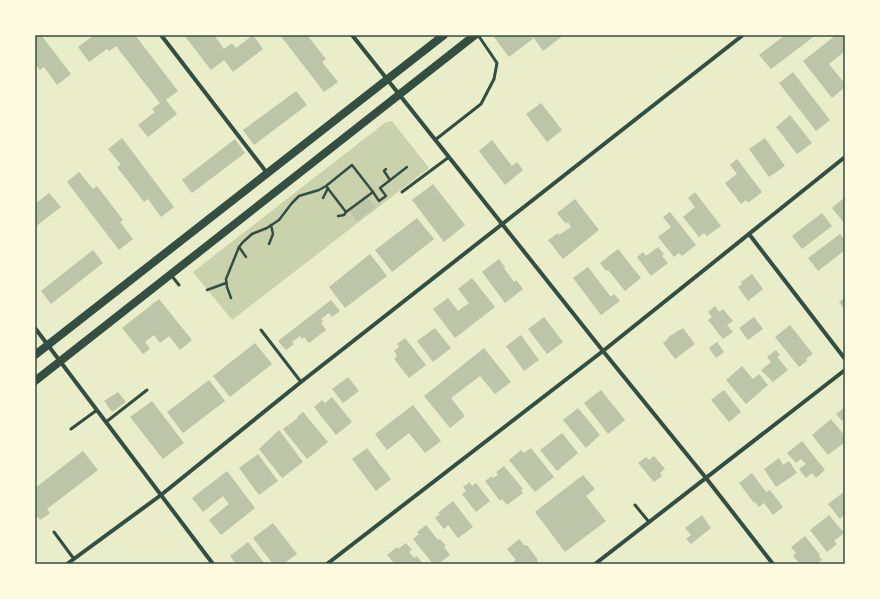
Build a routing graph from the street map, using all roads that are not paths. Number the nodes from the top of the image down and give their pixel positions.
1 (161, 35) edge
2 (352, 35) edge
3 (444, 35) edge
4 (476, 35) edge
5 (743, 35) edge
6 (388, 80) junction
7 (399, 94) junction
8 (436, 140) junction
9 (449, 156) junction
10 (845, 157) edge
11 (266, 173) junction
12 (402, 192) dead end
13 (502, 223) junction
14 (749, 234) junction
15 (170, 274) junction
16 (179, 285) dead end
17 (35, 328) edge
18 (261, 330) dead end
19 (48, 345) junction
20 (603, 351) junction
21 (35, 355) edge
22 (845, 359) edge
23 (60, 360) junction
24 (845, 370) edge
25 (35, 380) edge
26 (301, 382) junction
27 (147, 390) dead end
28 (97, 410) junction
29 (106, 422) junction
30 (71, 430) dead end
31 (706, 478) junction
32 (161, 495) junction
33 (635, 505) dead end
34 (649, 522) junction
35 (54, 532) dead end
36 (74, 559) junction
37 (67, 564) edge
38 (213, 564) edge
39 (327, 564) edge
40 (595, 564) edge
41 (772, 564) edge

1 - 11 street
2 - 6 street
3 - 6 main road
4 - 7 main road
4 - 8 lane
5 - 13 street
6 - 7 street
6 - 11 main road
7 - 8 street
7 - 15 main road
8 - 9 street
9 - 12 lane
9 - 13 street
10 - 14 street
11 - 19 main road
13 - 20 street
13 - 26 street
14 - 20 street
14 - 22 street
15 - 16 lane
15 - 23 main road
17 - 19 street
18 - 26 lane
19 - 21 main road
19 - 23 street
20 - 31 street
20 - 39 street
23 - 25 main road
23 - 28 street
24 - 31 street
26 - 32 street
27 - 29 lane
28 - 29 street
28 - 30 lane
29 - 32 street
31 - 34 street
31 - 41 street
32 - 36 street
32 - 38 street
33 - 34 lane
34 - 40 street
35 - 36 lane
36 - 37 street

